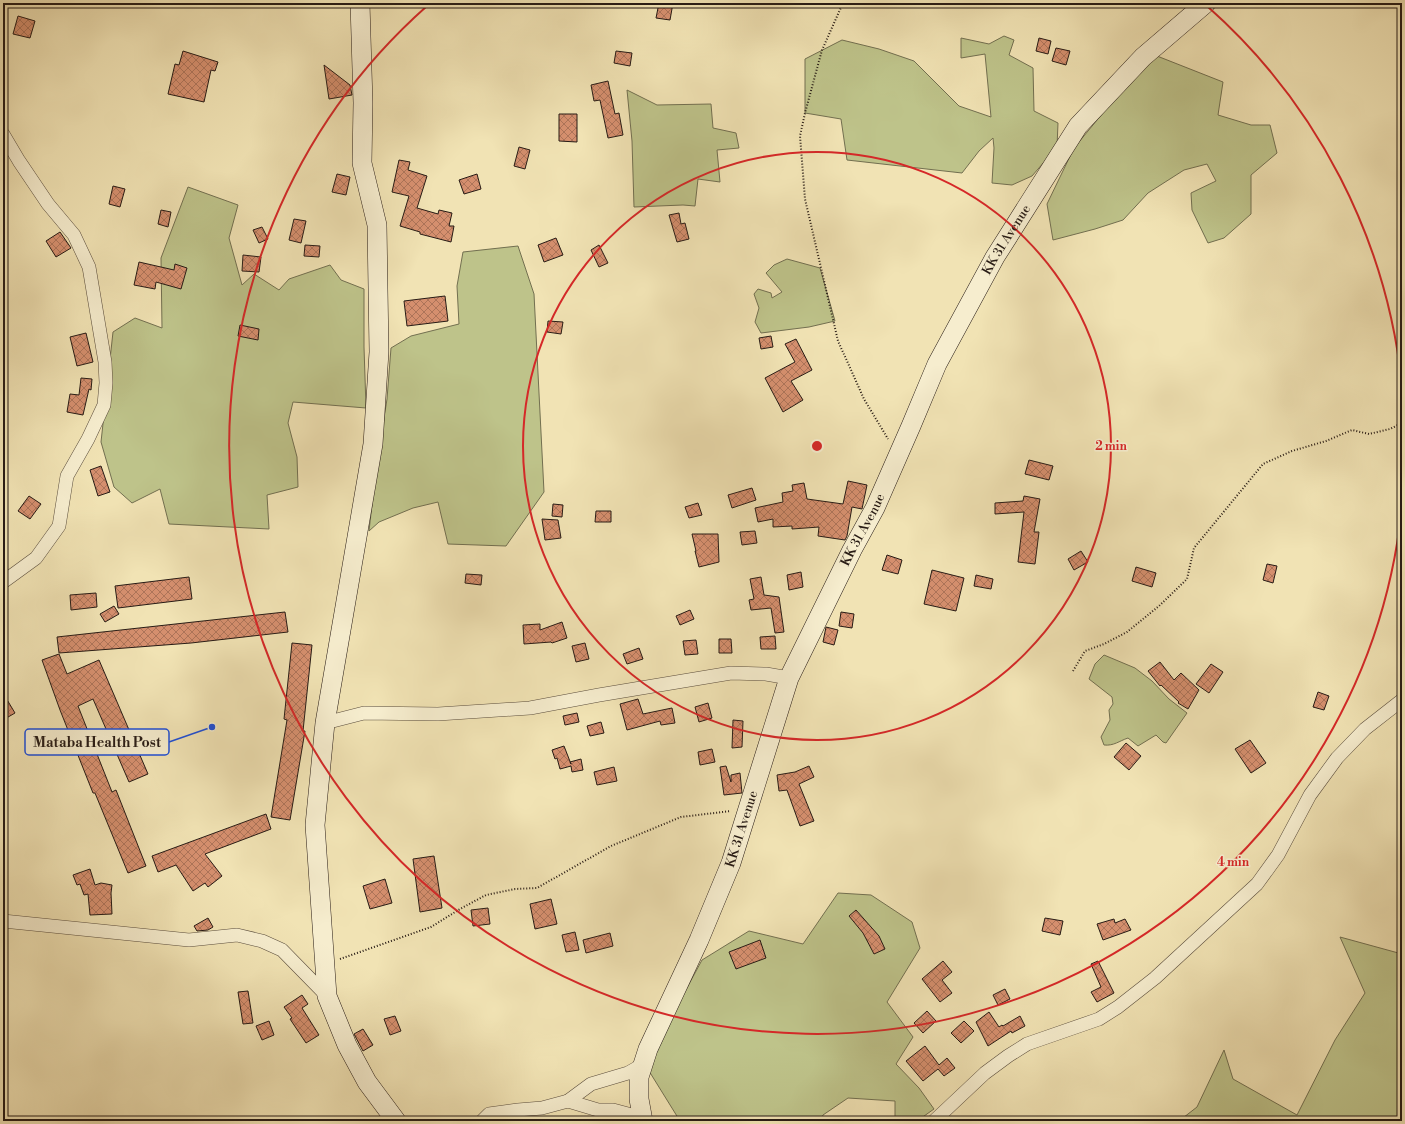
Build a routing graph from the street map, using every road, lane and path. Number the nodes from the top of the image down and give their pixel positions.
1 (360, 3) edge
2 (843, 3) edge
3 (1206, 3) edge
4 (3, 134) edge
5 (1402, 423) edge
6 (898, 455) junction
7 (3, 582) edge
8 (1073, 671) dead end
9 (789, 678) junction
10 (1402, 700) edge
11 (325, 723) junction
12 (748, 808) junction
13 (3, 921) edge
14 (326, 966) junction
15 (327, 996) junction
16 (642, 1065) junction
17 (568, 1101) junction
18 (643, 1119) edge
19 (396, 1121) edge
20 (482, 1121) edge
21 (934, 1121) edge

1 - 11 street
2 - 6 path
3 - 6 street, KK 31 Avenue
4 - 7 street
5 - 8 path
6 - 9 street, KK 31 Avenue
9 - 11 street
9 - 12 street, KK 31 Avenue
10 - 21 street
11 - 14 street
12 - 14 path
12 - 16 street, KK 31 Avenue
13 - 15 street
14 - 15 street
15 - 19 street
16 - 17 street
16 - 18 street, KK 31 Avenue
17 - 18 street
17 - 20 street

